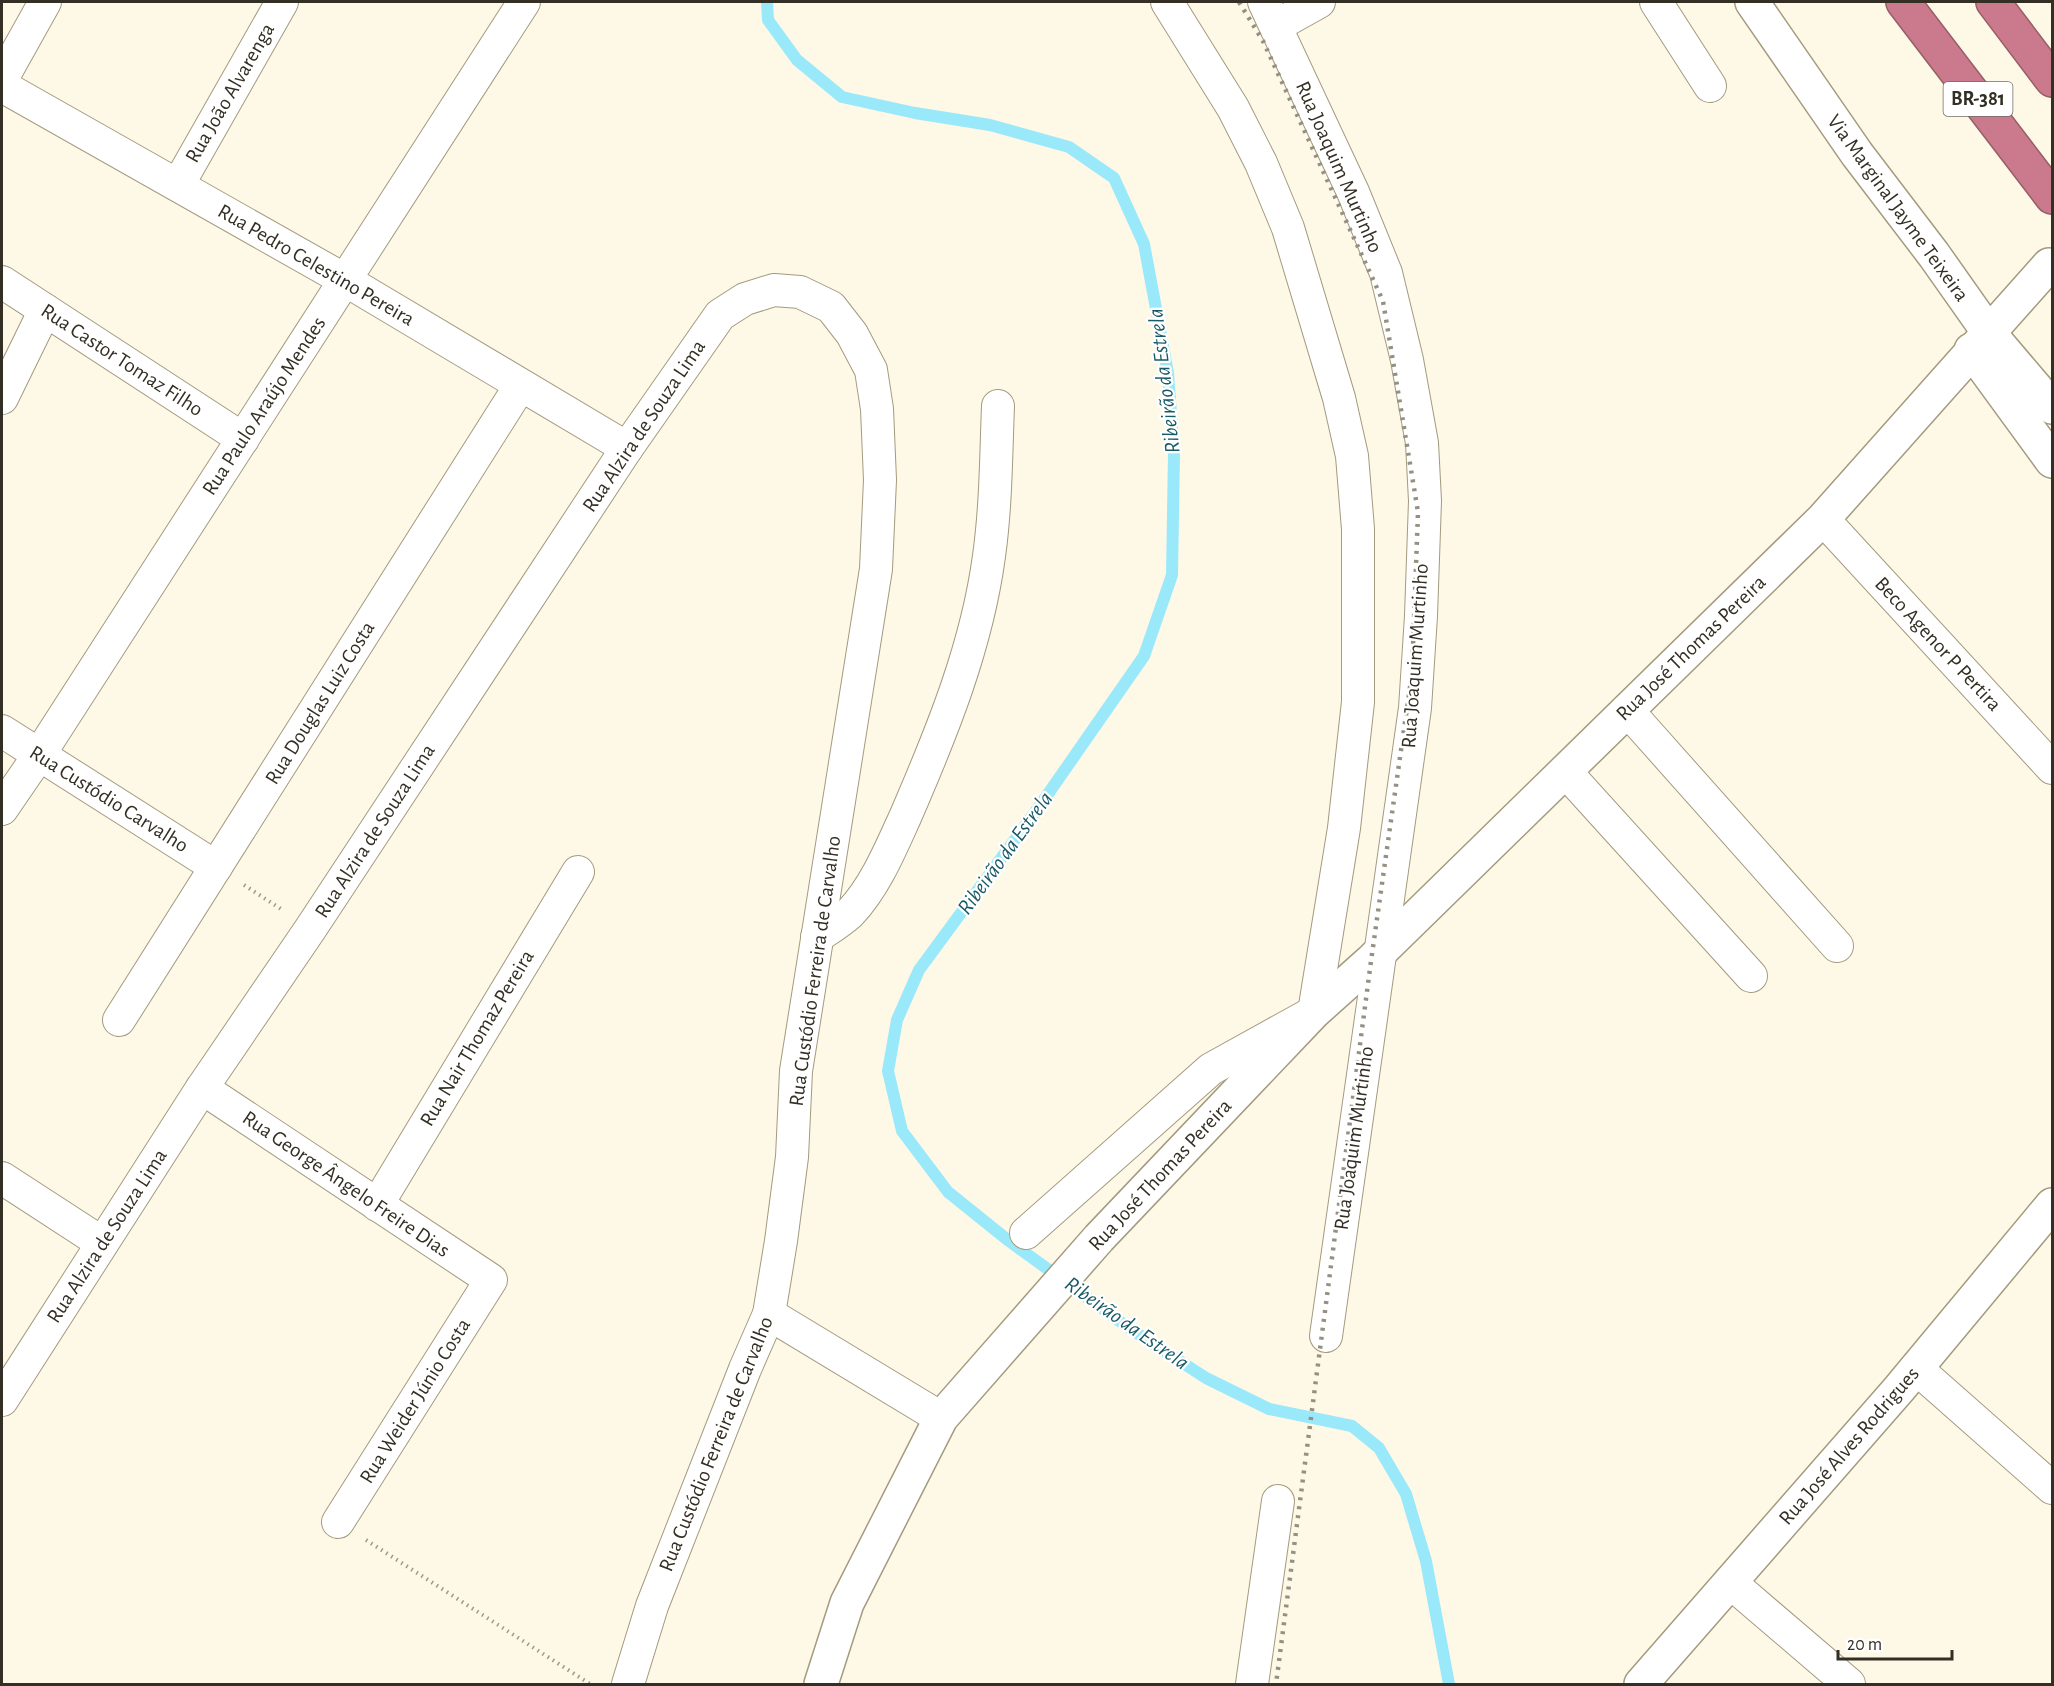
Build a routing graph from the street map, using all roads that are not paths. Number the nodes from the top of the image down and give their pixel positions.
1 (45, 2) edge
2 (282, 2) edge
3 (524, 2) edge
4 (1167, 2) edge
5 (1319, 2) edge
6 (1656, 2) edge
7 (1752, 2) edge
8 (1903, 2) edge
9 (1993, 2) edge
10 (1270, 14) edge
11 (2, 78) edge
12 (2052, 80) edge
13 (2, 86) edge
14 (1710, 86) dead end
15 (178, 185) junction
16 (2052, 197) edge
17 (2049, 266) dead end
18 (345, 280) junction
19 (2, 282) edge
20 (774, 290) joint
21 (45, 310) junction
22 (1980, 342) junction
23 (520, 386) junction
24 (2, 398) edge
25 (998, 406) dead end
26 (2052, 407) edge
27 (243, 439) junction
28 (627, 448) junction
29 (2052, 461) edge
30 (1823, 519) junction
31 (1627, 710) junction
32 (2, 732) edge
33 (39, 755) junction
34 (2052, 768) edge
35 (1564, 771) junction
36 (2, 809) edge
37 (216, 867) junction
38 (578, 872) dead end
39 (816, 937) junction
40 (1837, 946) dead end
41 (1380, 951) junction
42 (1750, 976) dead end
43 (1314, 1012) junction
44 (119, 1020) dead end
45 (202, 1088) junction
46 (2, 1178) edge
47 (377, 1204) junction
48 (2052, 1205) edge
49 (1026, 1233) dead end
50 (102, 1243) junction
51 (491, 1280) joint
52 (769, 1314) junction
53 (1326, 1336) dead end
54 (1916, 1368) junction
55 (2, 1400) edge
56 (941, 1418) junction
57 (2052, 1488) edge
58 (1278, 1501) dead end
59 (338, 1522) road end
60 (1731, 1583) junction
61 (628, 1684) edge
62 (821, 1684) edge
63 (1252, 1684) edge
64 (1641, 1684) edge
65 (1849, 1684) edge

1 - 11 street
2 - 15 street, Rua João Alvarenga
3 - 18 street, Rua Paulo Araújo Mendes
4 - 43 street
5 - 10 street
6 - 14 street
7 - 22 street, Via Marginal Jayme Teixeira
8 - 16 highway, BR-381
9 - 12 highway
10 - 41 street, Rua Joaquim Murtinho
13 - 15 street, Rua Pedro Celestino Pereira
15 - 18 street, Rua Pedro Celestino Pereira
17 - 22 street, Rua José Thomas Pereira
18 - 23 street, Rua Pedro Celestino Pereira
18 - 27 street, Rua Paulo Araújo Mendes
19 - 21 street, Rua Castor Tomaz Filho
20 - 28 street, Rua Alzira de Souza Lima
20 - 39 street, Rua Custódio Ferreira de Carvalho
21 - 24 street
21 - 27 street, Rua Castor Tomaz Filho
22 - 26 street, Via Marginal Jayme Teixeira
22 - 29 street
22 - 30 street, Rua José Thomas Pereira
23 - 28 street, Rua Pedro Celestino Pereira
23 - 37 street, Rua Douglas Luiz Costa
25 - 39 street
27 - 33 street, Rua Paulo Araújo Mendes
28 - 45 street, Rua Alzira de Souza Lima
30 - 31 street, Rua José Thomas Pereira
30 - 34 street, Beco Agenor P Pertira
31 - 35 street, Rua José Thomas Pereira
31 - 40 street
32 - 33 street, Rua Custódio Carvalho
33 - 36 street, Rua Paulo Araújo Mendes
33 - 37 street, Rua Custódio Carvalho
35 - 41 street, Rua José Thomas Pereira
35 - 42 street
37 - 44 street, Rua Douglas Luiz Costa
38 - 47 street, Rua Nair Thomaz Pereira
39 - 52 street, Rua Custódio Ferreira de Carvalho
41 - 43 street, Rua José Thomas Pereira
41 - 53 street, Rua Joaquim Murtinho
43 - 49 street, Rua José Thomas Pereira
43 - 56 street, Rua José Thomas Pereira
45 - 47 street, Rua George Ângelo Freire Dias
45 - 50 street, Rua Alzira de Souza Lima
46 - 50 street
47 - 51 street, Rua George Ângelo Freire Dias
48 - 54 street, Rua José Alves Rodrigues
50 - 55 street, Rua Alzira de Souza Lima
51 - 59 street, Rua Weider Júnio Costa
52 - 56 street
52 - 61 street, Rua Custódio Ferreira de Carvalho
54 - 57 street
54 - 60 street, Rua José Alves Rodrigues
56 - 62 street, Rua José Thomas Pereira
58 - 63 street
60 - 64 street, Rua José Alves Rodrigues
60 - 65 street

